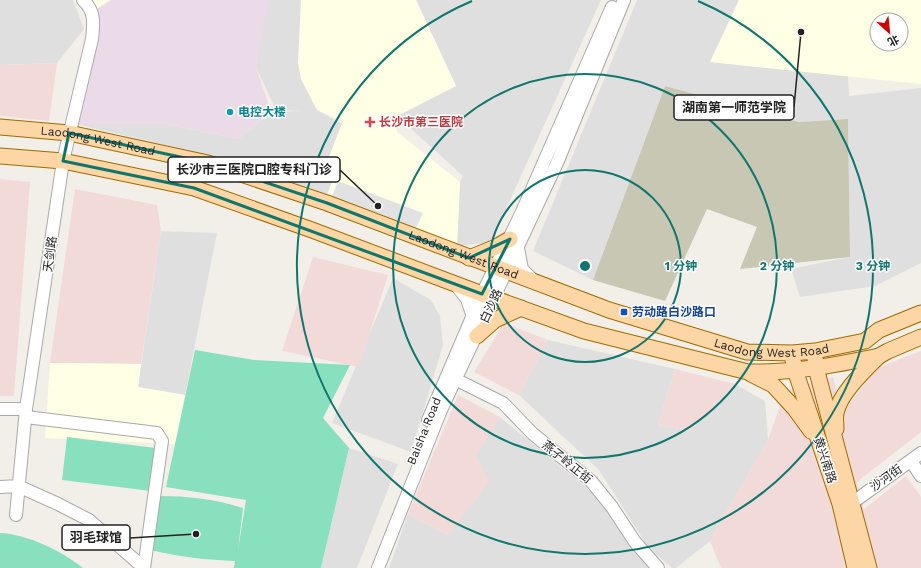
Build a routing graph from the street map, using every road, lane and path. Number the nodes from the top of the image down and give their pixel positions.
1 (83, 0) edge
2 (615, 0) edge
3 (624, 0) edge
4 (0, 127) edge
5 (69, 133) junction
6 (0, 156) edge
7 (63, 161) junction
8 (514, 243) junction
9 (468, 258) junction
10 (501, 271) junction
11 (455, 284) junction
12 (536, 284) junction
13 (488, 297) junction
14 (521, 308) junction
15 (921, 313) edge
16 (472, 317) junction
17 (477, 336) junction
18 (921, 338) edge
19 (815, 351) junction
20 (792, 353) junction
21 (879, 356) junction
22 (816, 368) junction
23 (795, 370) junction
24 (748, 372) junction
25 (455, 380) junction
26 (0, 409) edge
27 (26, 413) junction
28 (829, 448) junction
29 (921, 454) edge
30 (911, 461) junction
31 (921, 476) edge
32 (18, 486) junction
33 (0, 487) edge
34 (852, 503) junction
35 (16, 515) dead end
36 (144, 568) edge
37 (370, 568) edge
38 (378, 568) edge
39 (658, 568) edge
40 (855, 568) edge
41 (869, 568) edge

1 - 5 street, 天剑路
2 - 8 street, 白沙路
3 - 8 street, 白沙路
4 - 5 main road, Laodong West Road
5 - 7 street, 天剑路
5 - 9 main road, Laodong West Road
6 - 7 main road, Laodong West Road
7 - 11 main road, Laodong West Road
7 - 27 street, 天剑路
8 - 9 main road
8 - 10 street, 白沙路
8 - 12 street
9 - 10 main road, Laodong West Road
10 - 12 main road, Laodong West Road
10 - 13 street, 白沙路
11 - 13 main road, Laodong West Road
11 - 16 street
12 - 20 main road, Laodong West Road
13 - 14 main road, Laodong West Road
13 - 16 street, Baisha Road
13 - 17 street, 白沙路
14 - 17 main road
14 - 24 main road, Laodong West Road
15 - 19 main road, Laodong West Road
16 - 37 street, Baisha Road
17 - 25 street, 白沙路
18 - 21 main road, Laodong West Road
19 - 20 main road, Laodong West Road
19 - 22 main road, 黄兴南路
20 - 23 main road, 黄兴南路
21 - 22 main road, Laodong West Road
21 - 28 main road
22 - 23 main road, Laodong West Road
22 - 28 main road, 黄兴南路
23 - 24 main road, Laodong West Road
23 - 28 main road, 黄兴南路
24 - 28 main road
25 - 38 street, 白沙路
25 - 39 street, 燕子岭正街
26 - 27 street
27 - 32 street, 天剑路
27 - 36 street
28 - 34 main road, 黄兴南路
28 - 40 main road, 黄兴南路
29 - 30 street, 沙河街
30 - 31 street
30 - 34 street, 沙河街
32 - 33 street
32 - 35 street, 天剑路
32 - 36 street
34 - 41 main road, 黄兴南路

